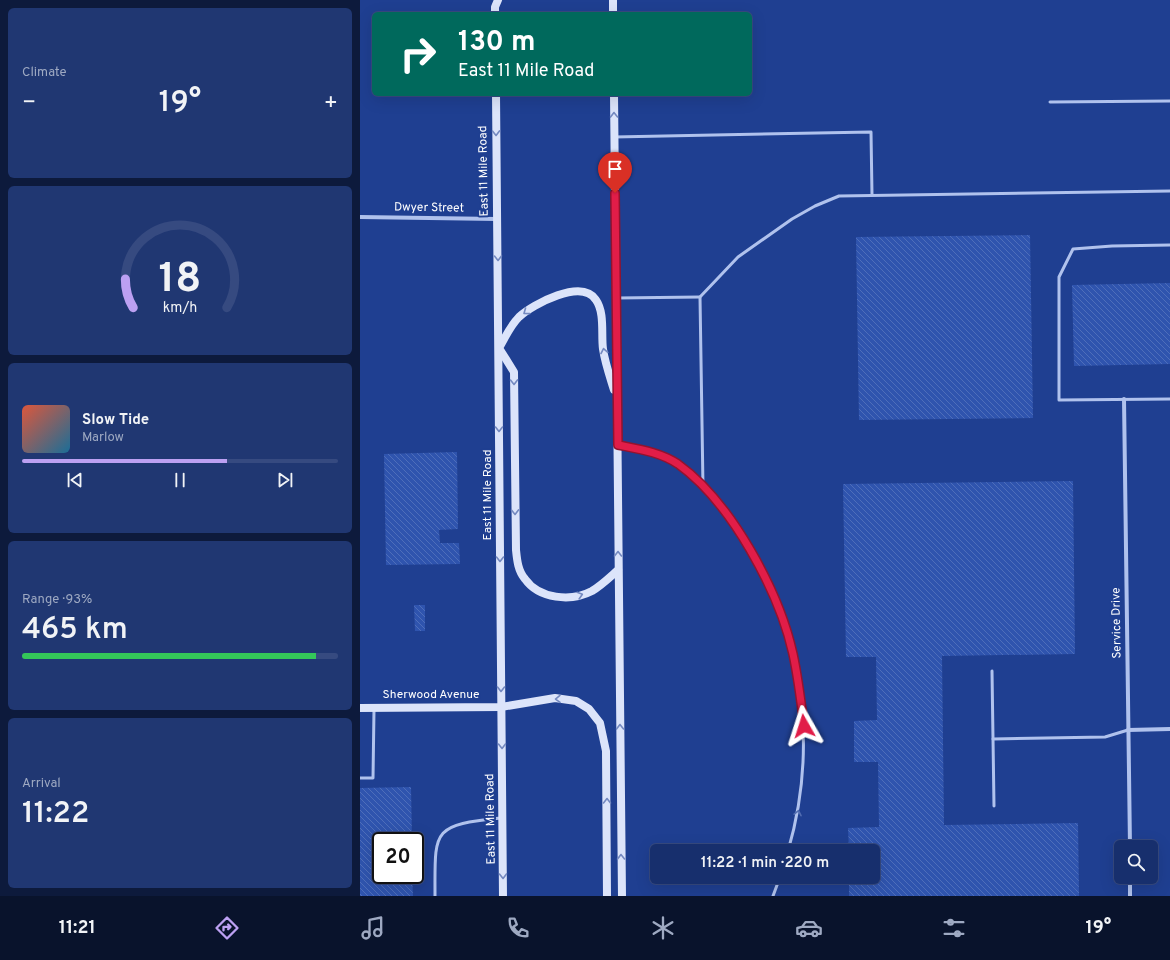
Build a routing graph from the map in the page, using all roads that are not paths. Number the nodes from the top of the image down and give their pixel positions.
1 (498, 0) edge
2 (613, 0) edge
3 (495, 12) edge
4 (613, 12) edge
5 (496, 96) edge
6 (614, 96) edge
7 (1170, 101) edge
8 (1050, 102) dead end
9 (614, 136) junction
10 (1170, 191) edge
11 (872, 195) junction
12 (360, 217) edge
13 (497, 219) junction
14 (1170, 245) edge
15 (700, 297) junction
16 (616, 298) junction
17 (498, 348) junction
18 (1124, 399) junction
19 (1170, 399) edge
20 (617, 403) junction
21 (618, 445) junction
22 (704, 487) junction
23 (618, 570) junction
24 (992, 670) dead end
25 (501, 707) junction
26 (360, 708) edge
27 (374, 708) junction
28 (1170, 729) edge
29 (1128, 730) junction
30 (993, 739) junction
31 (360, 778) edge
32 (994, 806) dead end
33 (502, 817) junction
34 (1130, 840) edge
35 (790, 844) edge
36 (777, 884) edge
37 (1130, 884) edge
38 (435, 896) edge
39 (503, 896) edge
40 (607, 896) edge
41 (622, 896) edge
42 (773, 896) edge
43 (1130, 896) edge

1 - 3 main road
2 - 4 main road
5 -> 13 main road, East 11 Mile Road
9 -> 6 main road
7 - 8 lane
9 - 11 lane
9 - 16 main road
10 - 11 lane
11 - 15 lane
12 - 13 street, Dwyer Street
13 -> 17 main road, East 11 Mile Road
14 - 18 lane
15 - 16 lane
15 - 22 lane
16 - 20 main road
20 -> 17 main road
17 -> 23 main road
17 -> 25 main road, East 11 Mile Road
18 - 19 lane
18 - 29 street, Service Drive
20 - 21 main road
21 - 22 lane
23 -> 21 main road
35 -> 22 lane
41 -> 23 main road
24 - 30 lane
25 - 27 main road, Sherwood Avenue
25 -> 33 main road, East 11 Mile Road
40 -> 25 main road, Sherwood Avenue
26 - 27 main road, Sherwood Avenue
27 - 31 lane
28 - 29 street
29 - 30 lane
29 - 34 street, Service Drive
30 - 32 lane
33 - 38 lane
33 -> 39 main road, East 11 Mile Road
36 - 42 lane
37 - 43 street

